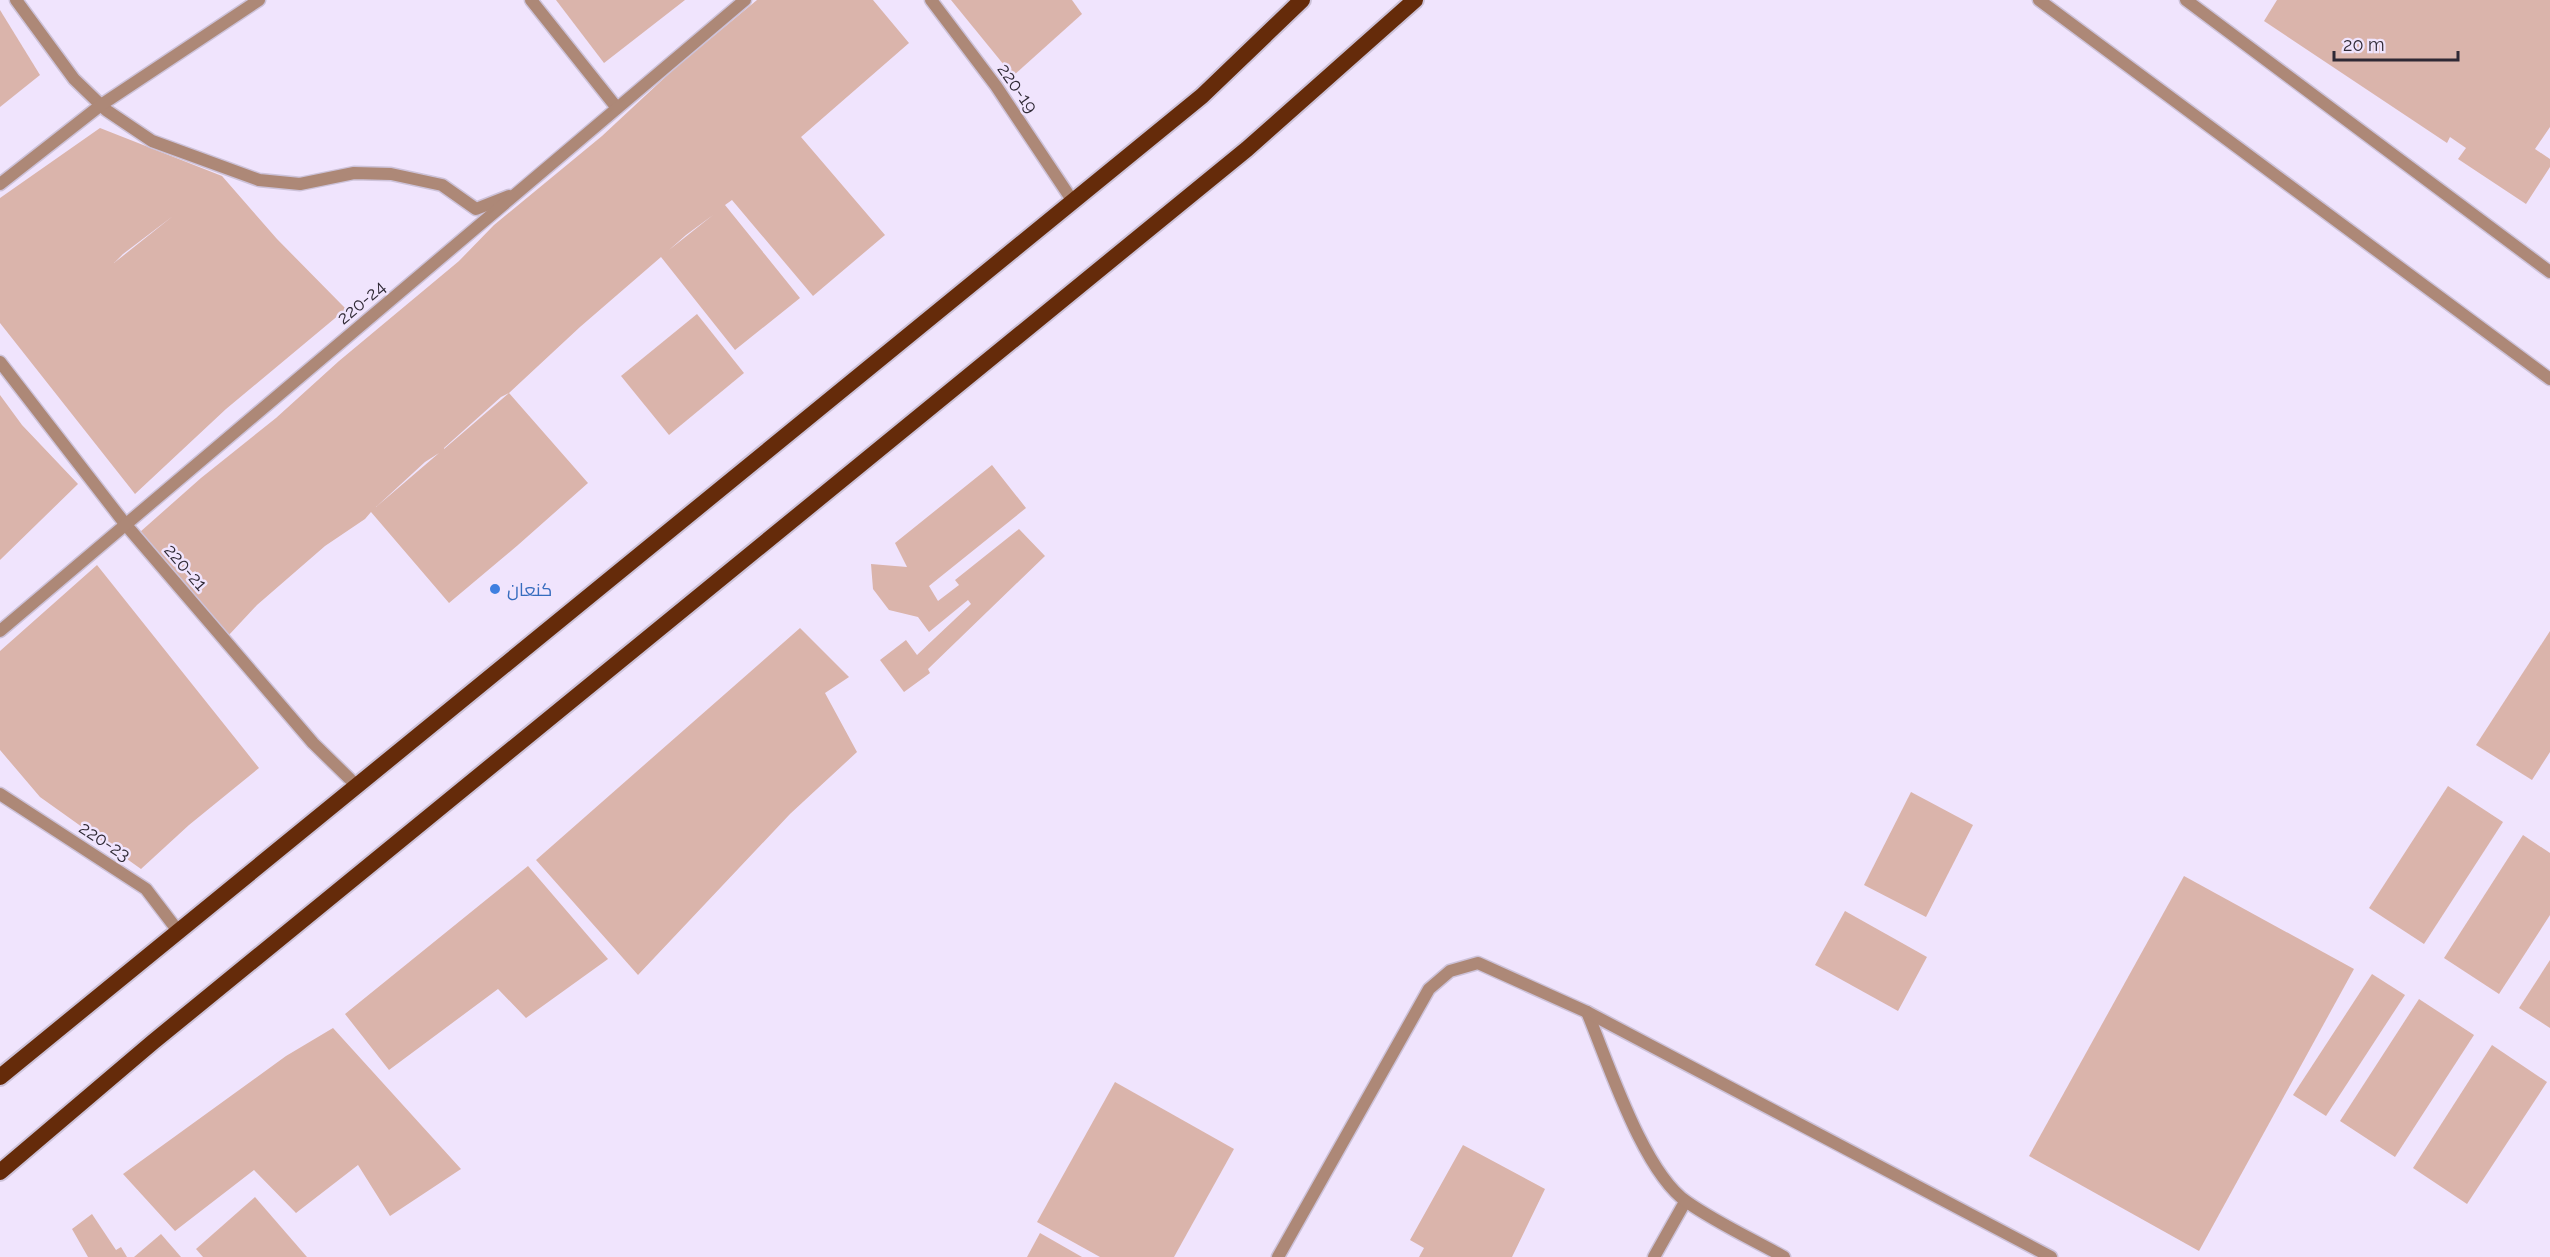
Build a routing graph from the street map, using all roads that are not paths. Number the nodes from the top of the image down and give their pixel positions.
1 (16, 0) edge
2 (259, 0) edge
3 (531, 0) edge
4 (745, 0) edge
5 (931, 0) edge
6 (1302, 0) edge
7 (1415, 0) edge
8 (2039, 0) edge
9 (2186, 0) edge
10 (101, 105) junction
11 (617, 108) junction
12 (0, 184) edge
13 (518, 192) junction
14 (1072, 200) junction
15 (2550, 272) edge
16 (0, 362) edge
17 (2550, 379) edge
18 (126, 525) junction
19 (0, 631) edge
20 (356, 784) junction
21 (0, 794) edge
22 (178, 931) junction
23 (1587, 1012) junction
24 (0, 1077) edge
25 (0, 1172) edge
26 (1685, 1202) junction
27 (1278, 1257) edge
28 (1654, 1257) edge
29 (1784, 1257) edge
30 (2051, 1257) edge

1 - 10 street
2 - 10 street
3 - 11 street
4 - 11 street, 220-24
5 - 14 street, 220-19
6 - 14 highway
7 - 25 highway
8 - 17 street
9 - 15 street
10 - 12 street
10 - 13 street
11 - 13 street, 220-24
13 - 18 street, 220-24
14 - 20 highway
16 - 18 street, 220-21
18 - 19 street, 220-24
18 - 20 street, 220-21
20 - 22 highway
21 - 22 street, 220-23
22 - 24 highway
23 - 26 street
23 - 27 street
23 - 30 street
26 - 28 street
26 - 29 street

